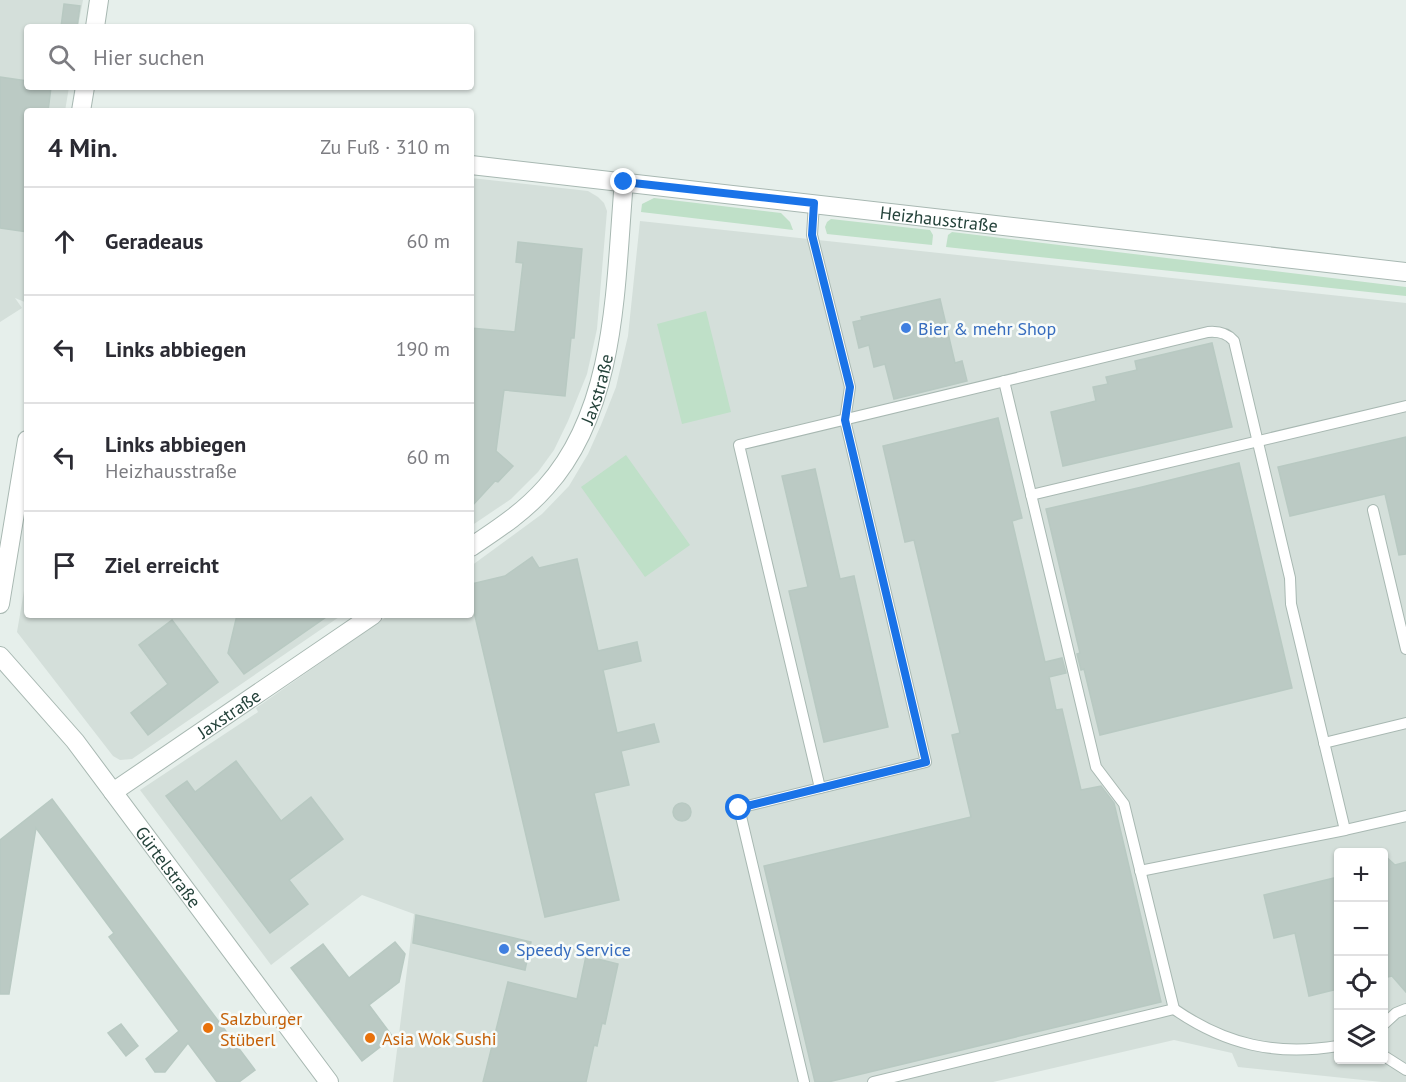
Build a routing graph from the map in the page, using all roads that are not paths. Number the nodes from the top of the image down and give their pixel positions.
1 (99, 0) edge
2 (95, 24) edge
3 (84, 90) edge
4 (82, 108) edge
5 (474, 165) edge
6 (624, 182) junction
7 (814, 203) junction
8 (1406, 272) edge
9 (1004, 381) junction
10 (1406, 406) edge
11 (845, 420) junction
12 (1258, 440) junction
13 (24, 458) edge
14 (1031, 495) junction
15 (1373, 510) dead end
16 (474, 545) edge
17 (0, 603) edge
18 (369, 618) edge
19 (1406, 649) edge
20 (0, 656) edge
21 (1406, 723) edge
22 (1324, 742) junction
23 (820, 788) junction
24 (113, 792) junction
25 (1406, 816) edge
26 (1345, 830) junction
27 (1140, 871) junction
28 (1174, 1009) junction
29 (1406, 1009) edge
30 (1388, 1020) edge
31 (1334, 1047) edge
32 (1388, 1059) edge
33 (1406, 1070) edge
34 (329, 1082) edge
35 (804, 1082) edge
36 (873, 1082) edge

1 - 2 street
3 - 4 street
5 - 6 street, Heizhausstraße
6 - 7 street, Heizhausstraße
6 - 16 street, Jaxstraße
7 - 8 street, Heizhausstraße
7 - 11 lane
9 - 11 lane
9 - 12 lane
9 - 14 lane
10 - 12 lane
11 - 23 lane
11 - 23 lane
12 - 14 lane
12 - 22 lane
13 - 17 street
14 - 27 lane
15 - 19 lane
18 - 24 street, Jaxstraße
20 - 24 street, Gürtelstraße
21 - 22 lane
22 - 26 lane
23 - 35 lane
24 - 34 street, Gürtelstraße
25 - 26 lane
26 - 27 lane
27 - 28 lane
28 - 31 lane
28 - 36 lane
29 - 30 lane
32 - 33 lane

